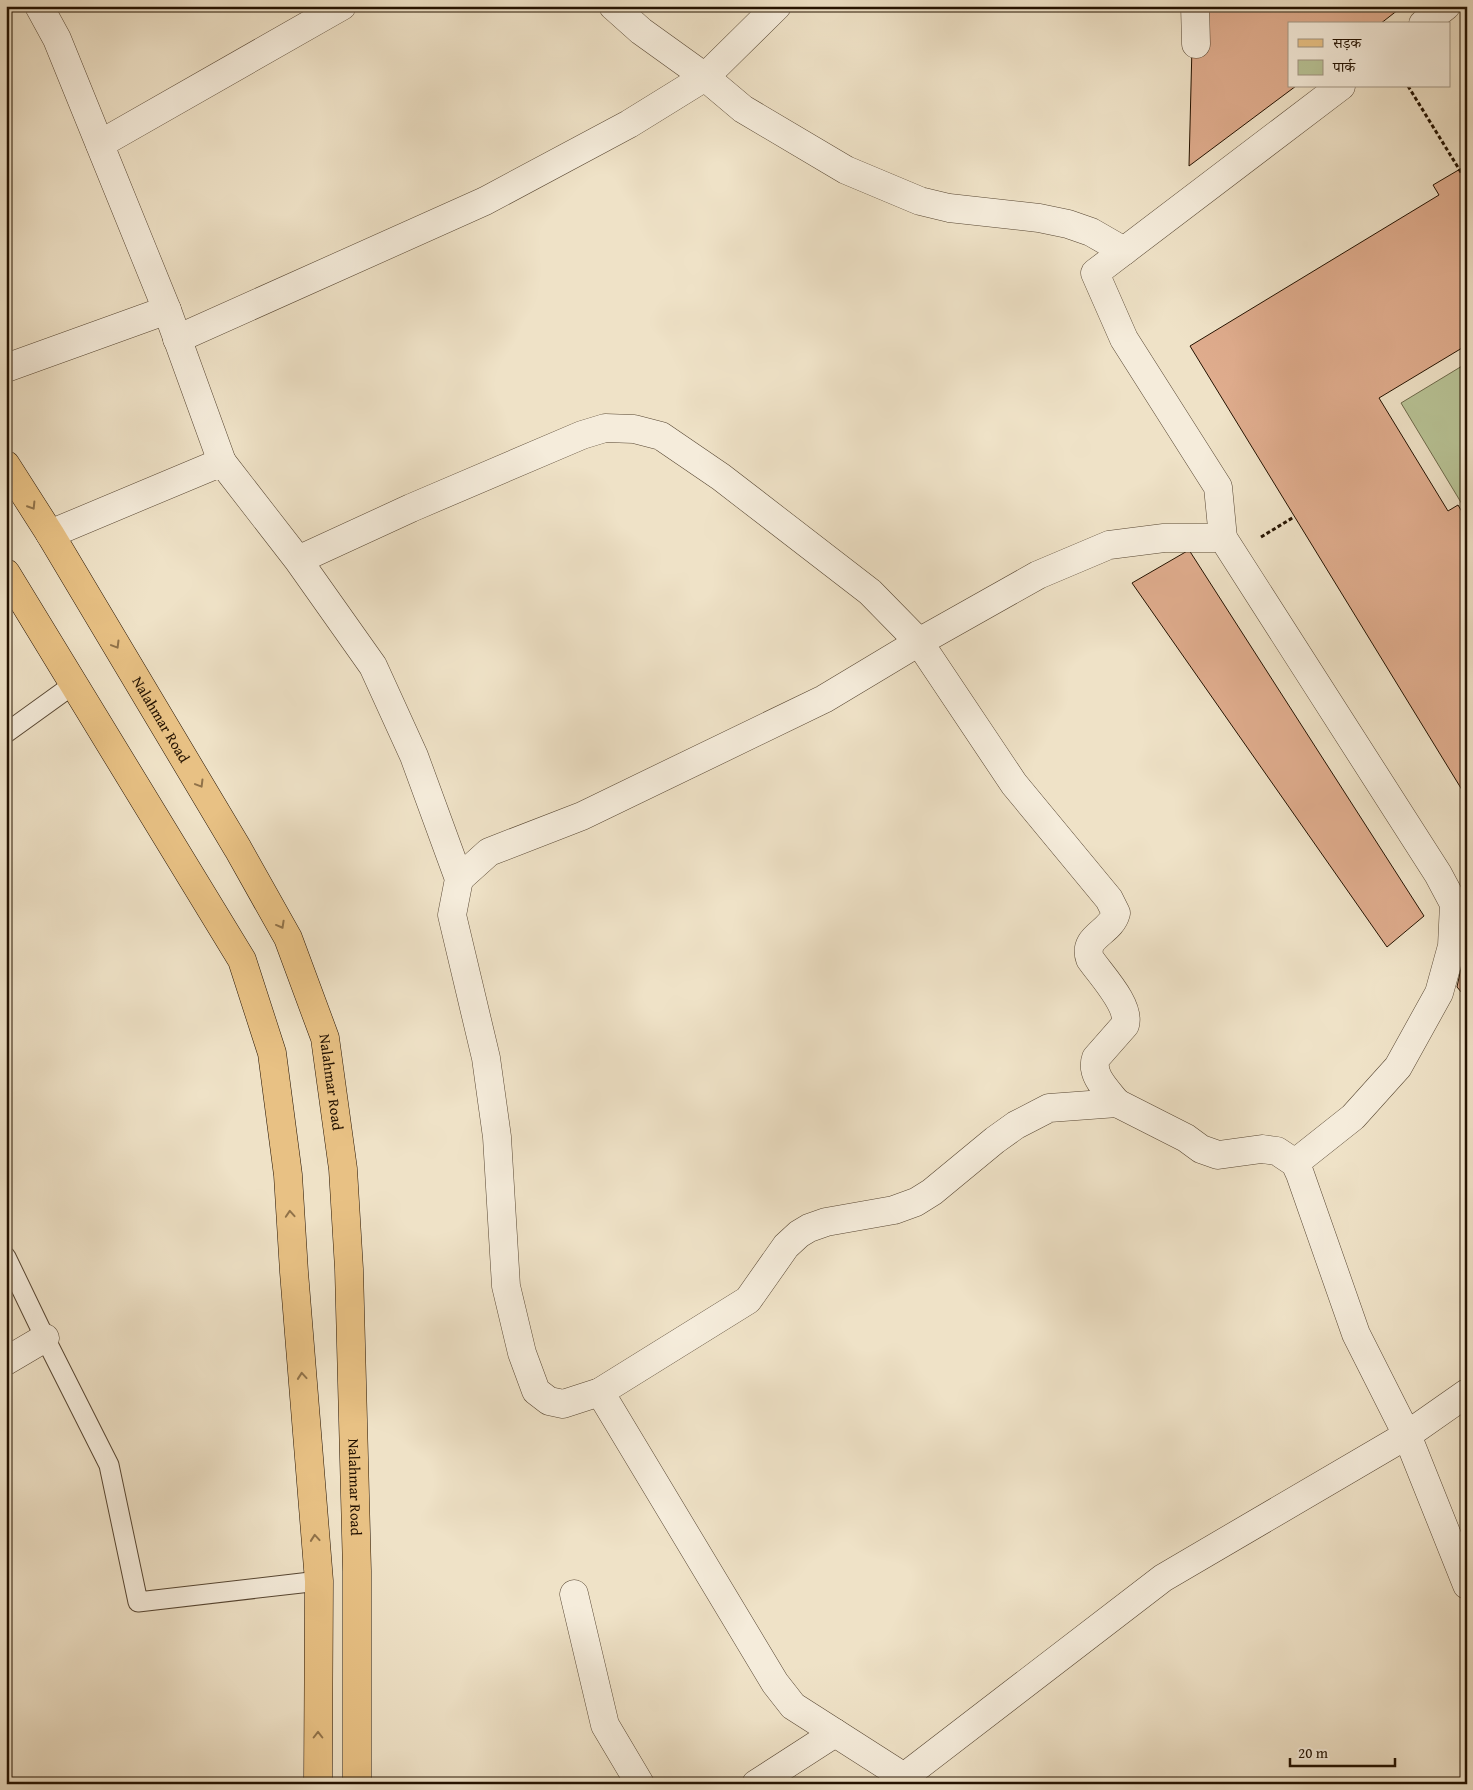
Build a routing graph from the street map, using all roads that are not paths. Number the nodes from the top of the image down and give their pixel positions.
1 (39, 6) edge
2 (342, 6) edge
3 (613, 6) edge
4 (777, 6) edge
5 (1195, 6) edge
6 (1446, 6) edge
7 (1426, 22) edge
8 (1196, 44) dead end
9 (705, 77) junction
10 (1338, 88) edge
11 (100, 144) junction
12 (1124, 251) junction
13 (166, 310) junction
14 (177, 339) junction
15 (6, 368) edge
16 (222, 462) junction
17 (6, 464) edge
18 (50, 534) junction
19 (1229, 545) junction
20 (298, 560) junction
21 (6, 573) edge
22 (919, 642) junction
23 (74, 684) junction
24 (6, 733) edge
25 (460, 878) junction
26 (1461, 902) edge
27 (1117, 1103) junction
28 (1295, 1163) junction
29 (6, 1257) edge
30 (45, 1338) junction
31 (6, 1361) edge
32 (600, 1392) junction
33 (1467, 1392) edge
34 (1407, 1435) junction
35 (319, 1581) junction
36 (1467, 1585) edge
37 (574, 1594) dead end
38 (835, 1733) junction
39 (907, 1780) edge
40 (318, 1784) edge
41 (357, 1784) edge
42 (640, 1784) edge
43 (756, 1784) edge

1 - 11 street
2 - 11 street
3 - 9 street
4 - 9 street
5 - 8 street
6 - 7 street
9 - 12 street
9 - 14 street
10 - 12 street
11 - 13 street
12 - 19 street
13 - 14 street
13 - 15 street
14 - 16 street
16 - 18 street
16 - 20 street
17 -> 18 main road, Nalahmar Road
18 -> 41 main road, Nalahmar Road
19 - 22 street
19 - 26 street
20 - 22 street
20 - 25 street
21 - 23 main road
22 - 25 street
22 - 27 street
23 - 24 lane
35 -> 23 main road
25 - 32 street
26 - 28 street
27 - 28 street
27 - 32 street
28 - 34 street
29 - 30 lane
30 - 31 street
30 - 35 lane
32 - 38 street
33 - 34 street
34 - 36 street
34 - 39 street
40 -> 35 main road
37 - 42 street
38 - 39 street
38 - 43 street

